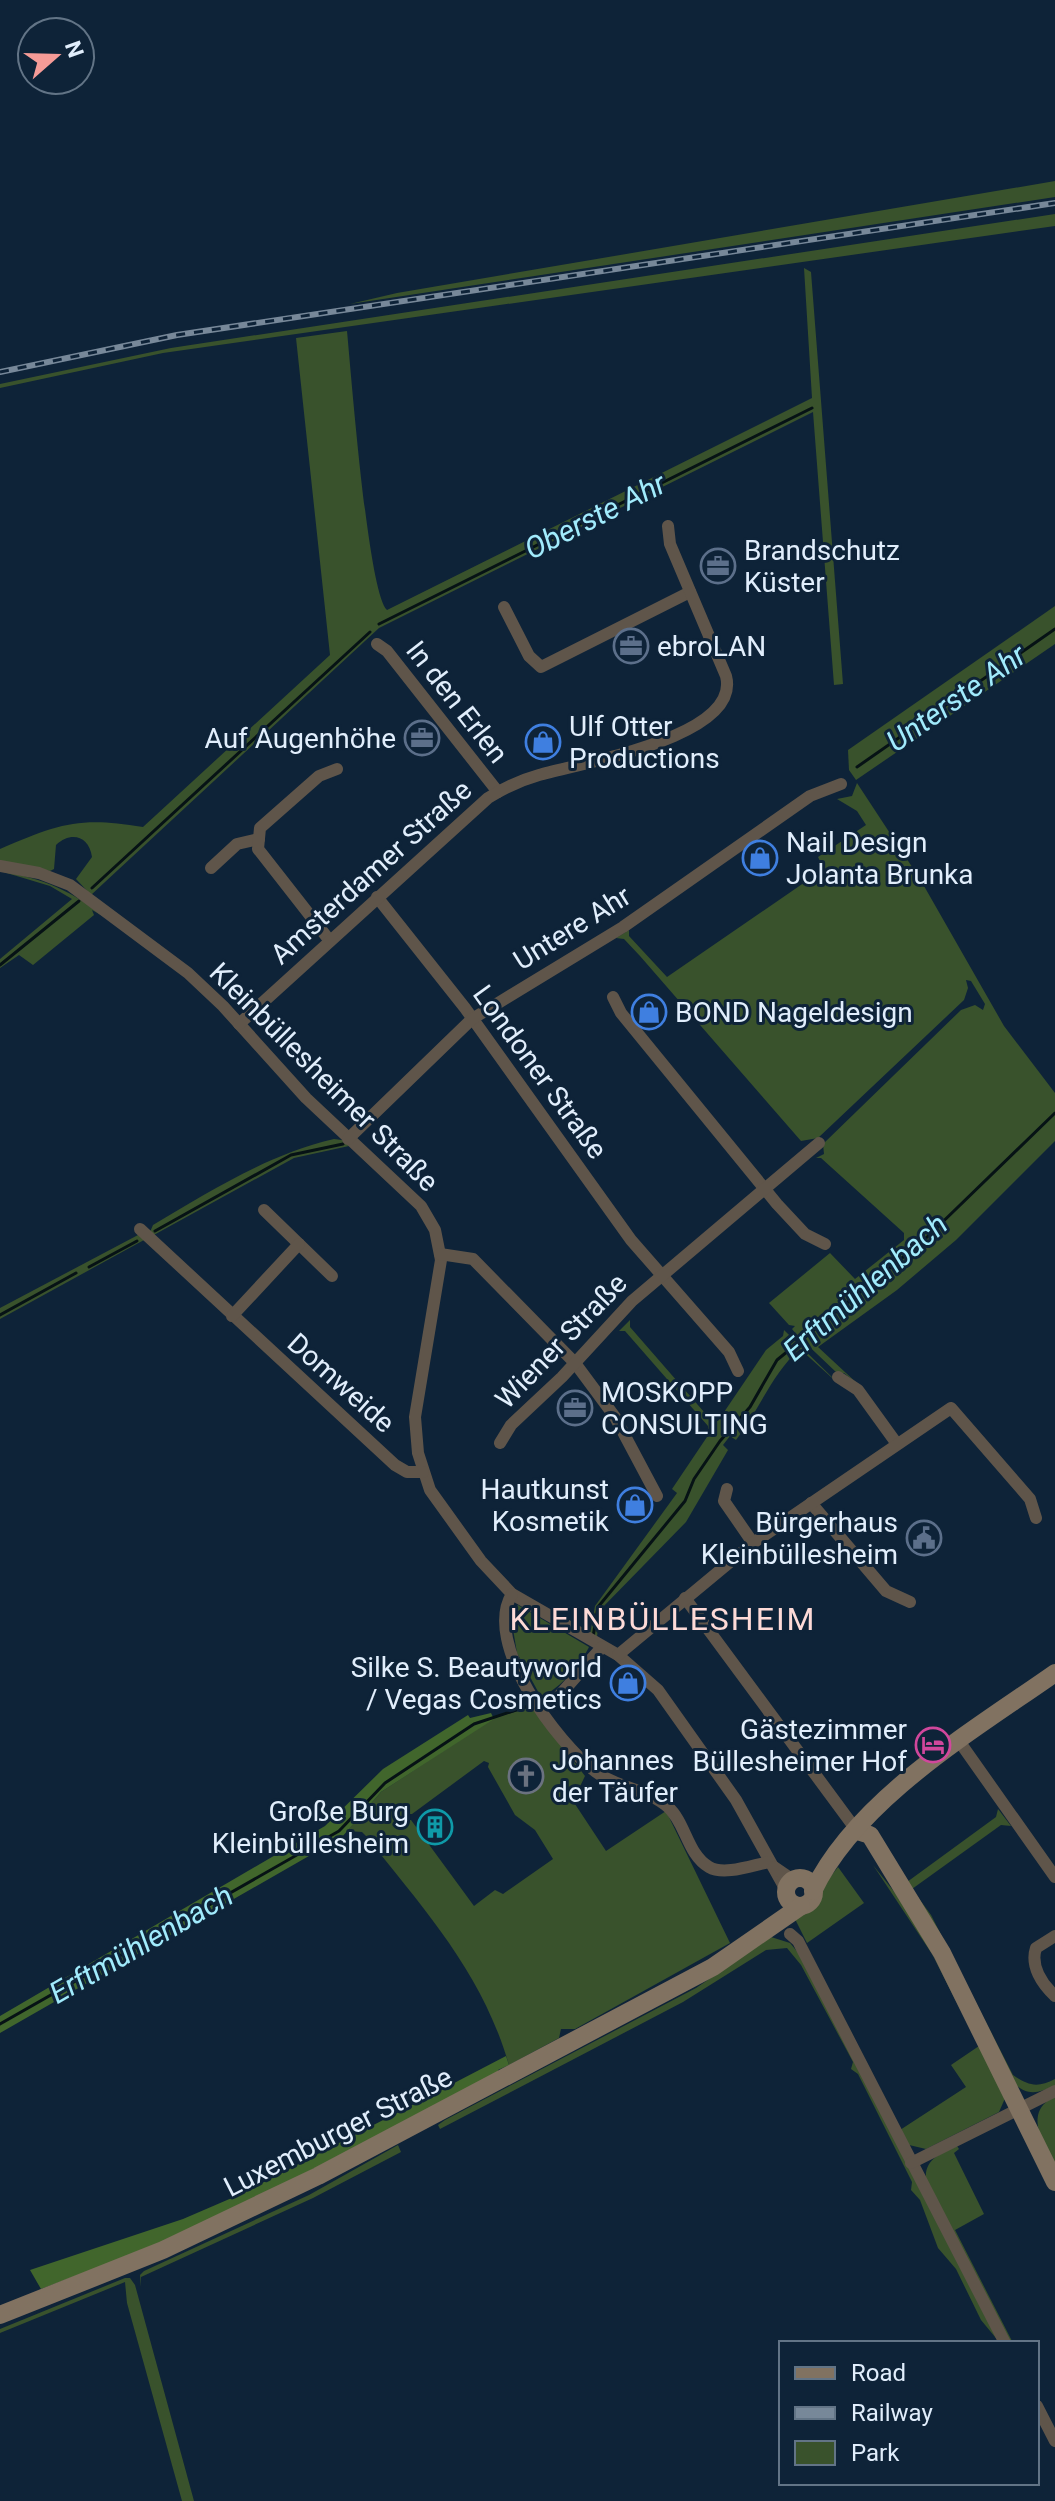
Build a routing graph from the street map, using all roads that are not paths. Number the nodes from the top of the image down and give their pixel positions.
1 (668, 526) dead end
2 (690, 592) junction
3 (504, 607) dead end
4 (377, 644) dead end
5 (337, 769) dead end
6 (841, 784) dead end
7 (498, 792) junction
8 (259, 839) junction
9 (0, 866) edge
10 (211, 868) dead end
11 (377, 897) junction
12 (330, 941) junction
13 (613, 997) dead end
14 (472, 1019) junction
15 (239, 1024) junction
16 (348, 1139) junction
17 (819, 1143) dead end
18 (766, 1189) junction
19 (264, 1210) dead end
20 (140, 1229) dead end
21 (299, 1244) junction
22 (825, 1244) dead end
23 (440, 1254) junction
24 (661, 1275) junction
25 (332, 1276) dead end
26 (232, 1316) junction
27 (575, 1363) junction
28 (738, 1371) dead end
29 (838, 1377) dead end
30 (500, 1443) dead end
31 (897, 1444) junction
32 (423, 1472) junction
33 (727, 1489) dead end
34 (657, 1496) dead end
35 (811, 1503) junction
36 (1036, 1518) dead end
37 (753, 1543) junction
38 (512, 1594) junction
39 (685, 1598) junction
40 (910, 1602) dead end
41 (595, 1643) junction
42 (618, 1655) junction
43 (1055, 1673) edge
44 (538, 1705) junction
45 (959, 1741) junction
46 (857, 1831) junction
47 (769, 1862) junction
48 (1055, 1877) edge
49 (797, 1890) junction
50 (790, 1934) dead end
51 (1055, 1936) edge
52 (1055, 1996) edge
53 (1055, 2091) edge
54 (1020, 2108) junction
55 (911, 2163) junction
56 (1055, 2182) edge
57 (0, 2315) edge
58 (1004, 2341) edge
59 (1039, 2410) edge
60 (1055, 2441) edge

1 - 2 street, Amsterdamer Straße
2 - 3 street
2 - 7 street, Amsterdamer Straße
4 - 7 street, In den Erlen
5 - 8 street
6 - 14 street, Untere Ahr
7 - 11 street, Amsterdamer Straße
8 - 10 street
8 - 12 street
9 - 15 street, Kleinbüllesheimer Straße
11 - 12 street, Amsterdamer Straße
11 - 14 street, Londoner Straße
12 - 15 street, Amsterdamer Straße
13 - 18 street
14 - 16 street, Untere Ahr
14 - 24 street, Londoner Straße
15 - 16 street, Kleinbüllesheimer Straße
16 - 23 street, Kleinbüllesheimer Straße
17 - 18 street, Wiener Straße
18 - 22 street
18 - 24 street, Wiener Straße
19 - 21 street
20 - 26 street, Domweide
21 - 25 street
21 - 26 street
23 - 27 street
23 - 32 street, Kleinbüllesheimer Straße
24 - 27 street, Wiener Straße
24 - 28 street, Wiener Straße
26 - 32 street, Domweide
27 - 30 street, Wiener Straße
27 - 34 street
29 - 31 street
31 - 35 street
31 - 36 street
32 - 38 street, Kleinbüllesheimer Straße
33 - 37 street
35 - 37 street
35 - 40 street
37 - 39 street
38 - 41 street, Kleinbüllesheimer Straße
38 - 44 street
39 - 42 street
39 - 46 street
41 - 42 street, Kleinbüllesheimer Straße
41 - 44 street
42 - 47 street, Kleinbüllesheimer Straße
43 - 45 street, Luxemburger Straße
44 - 47 street
45 - 46 street, Luxemburger Straße
45 - 48 street
46 - 49 street, Luxemburger Straße
46 - 54 street
47 - 49 street, Kleinbüllesheimer Straße
49 - 57 street, Luxemburger Straße
50 - 55 street
51 - 52 street
53 - 54 street
54 - 55 street
54 - 56 street
55 - 58 street
59 - 60 street

